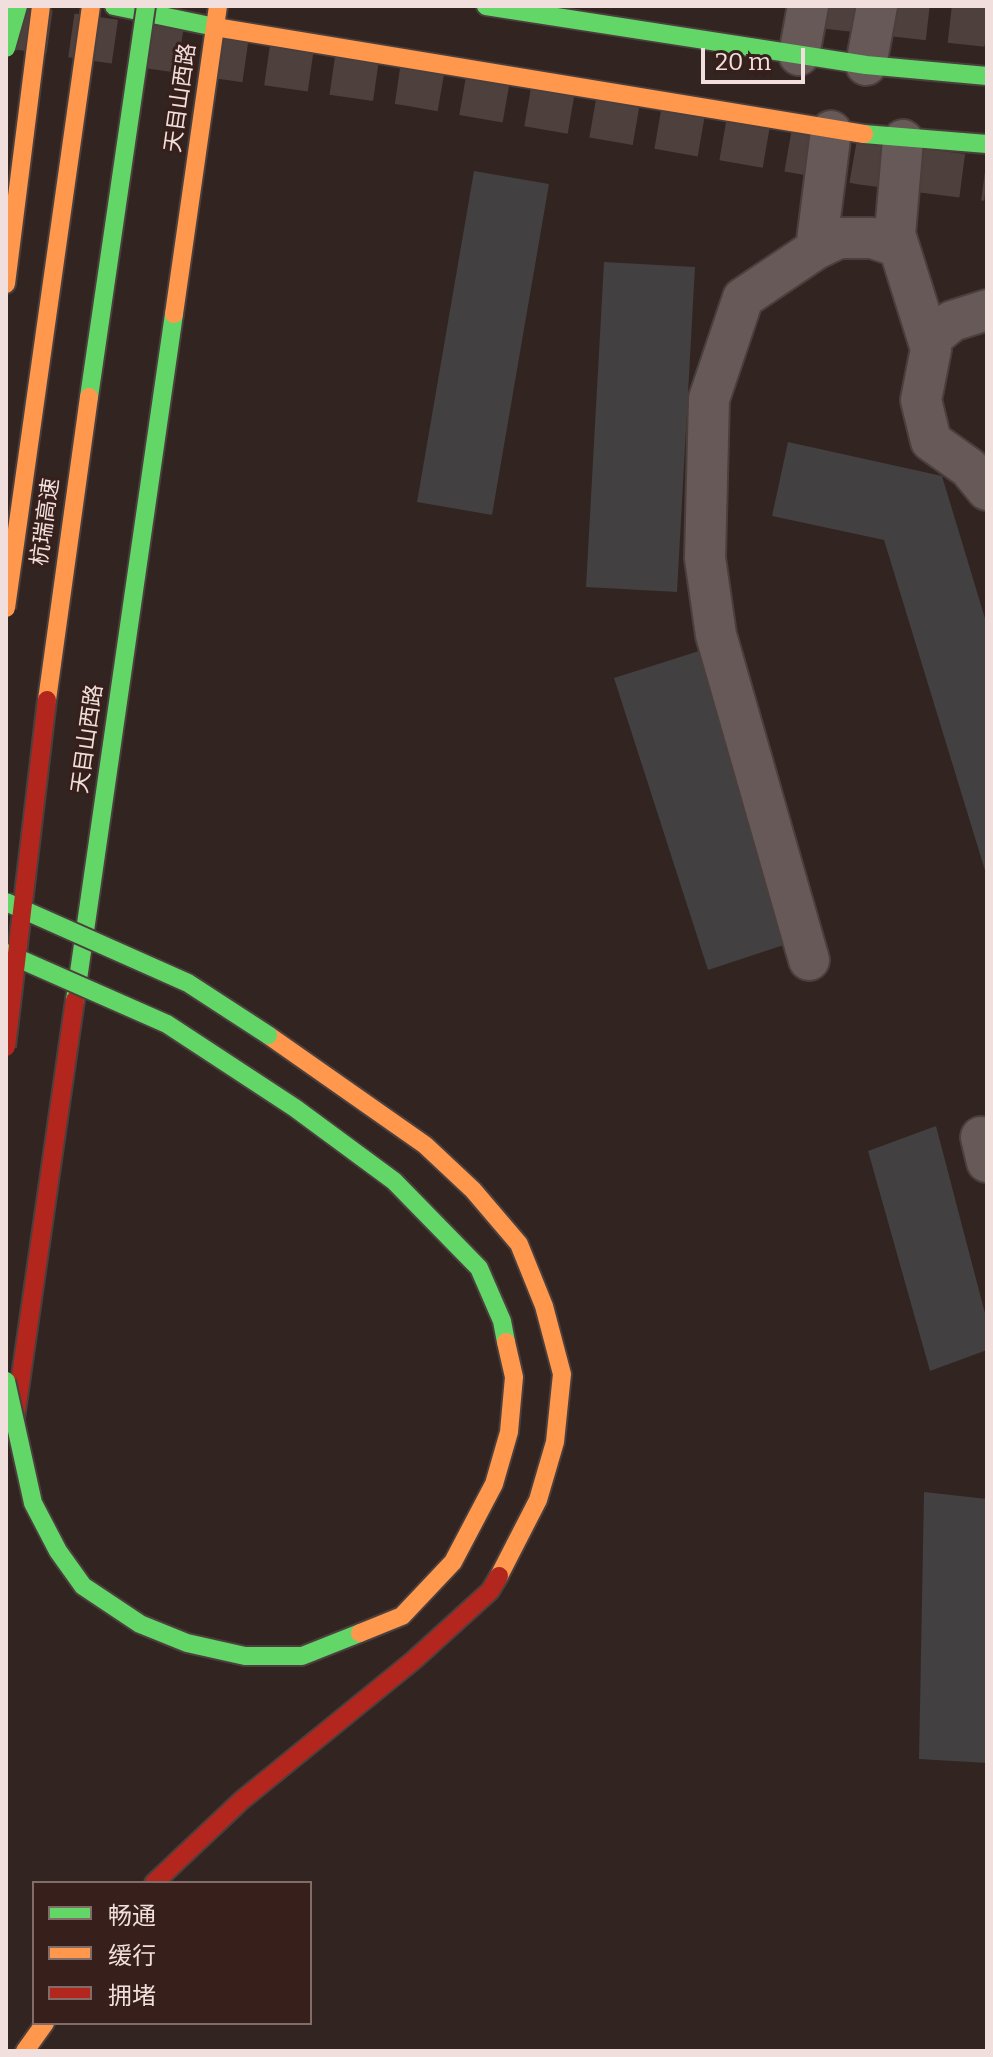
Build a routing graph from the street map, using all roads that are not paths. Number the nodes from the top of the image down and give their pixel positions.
1 (18, 6) edge
2 (41, 6) edge
3 (91, 6) edge
4 (114, 6) edge
5 (146, 6) edge
6 (218, 6) edge
7 (486, 6) edge
8 (808, 6) edge
9 (877, 6) edge
10 (215, 27) junction
11 (6, 48) edge
12 (799, 55) junction
13 (866, 65) junction
14 (987, 76) edge
15 (831, 131) junction
16 (903, 140) junction
17 (987, 144) edge
18 (899, 247) junction
19 (816, 249) junction
20 (6, 276) edge
21 (987, 310) edge
22 (929, 340) junction
23 (987, 490) edge
24 (6, 608) edge
25 (6, 902) edge
26 (6, 953) edge
27 (809, 960) dead end
28 (6, 1047) edge
29 (6, 1381) edge
30 (6, 1479) edge
31 (156, 1881) edge
32 (44, 2025) edge
33 (25, 2051) edge

1 - 11 main road, bridge
2 - 20 main road
3 - 24 main road, 杭瑞高速, bridge
4 - 10 main road
5 - 28 main road, 杭瑞高速, bridge
6 - 10 main road, 天目山西路
7 - 12 main road
8 - 12 street
9 - 13 street
10 - 15 main road
10 - 30 main road, 天目山西路
12 - 13 main road
13 - 14 main road
15 - 16 main road
15 - 19 street
16 - 17 main road
16 - 18 street
18 - 19 street
18 - 22 street
19 - 27 street
21 - 22 street
22 - 23 street
25 - 31 main road, bridge
26 - 29 main road, bridge
32 - 33 main road

